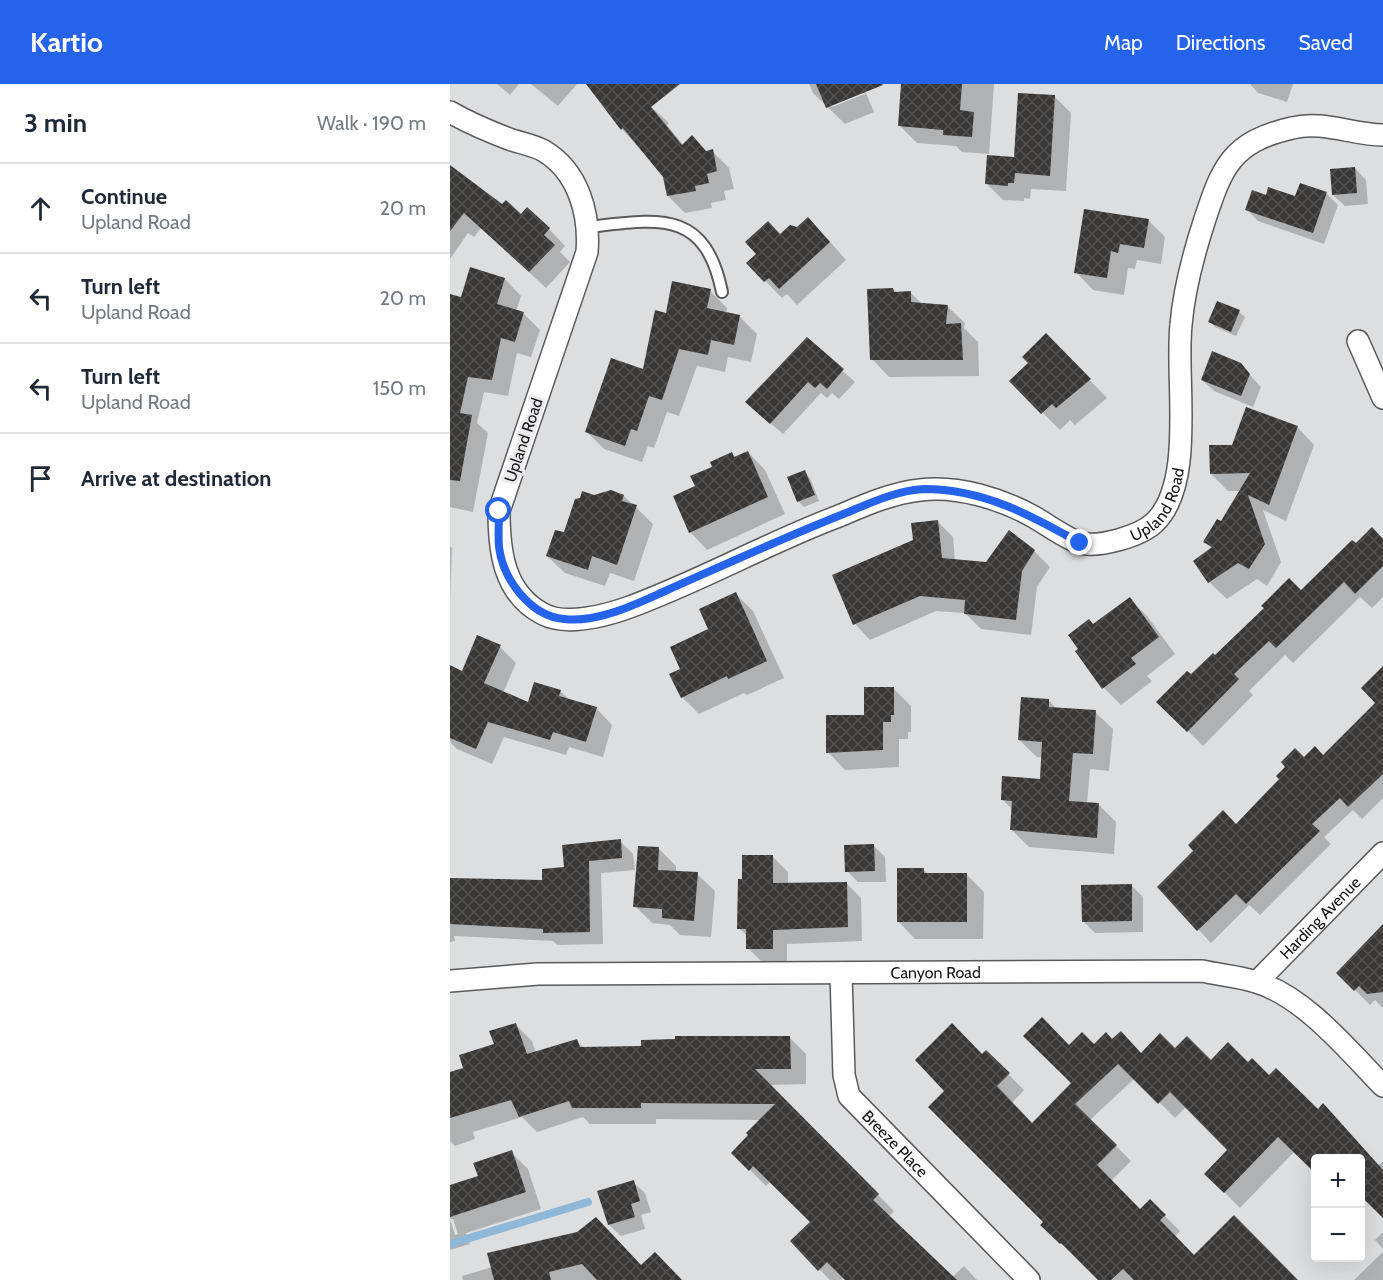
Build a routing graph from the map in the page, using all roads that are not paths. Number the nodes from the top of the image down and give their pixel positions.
1 (450, 112) edge
2 (1383, 135) edge
3 (589, 227) junction
4 (722, 292) dead end
5 (1358, 341) dead end
6 (1383, 398) edge
7 (1383, 853) edge
8 (841, 973) junction
9 (450, 981) edge
10 (1257, 982) junction
11 (1383, 1086) edge
12 (1029, 1280) edge

1 - 3 street, Upland Road
2 - 3 street, Upland Road
3 - 4 lane
5 - 6 street
7 - 10 street, Harding Avenue
8 - 9 street, Canyon Road
8 - 10 street, Canyon Road
8 - 12 street, Breeze Place
10 - 11 street, Canyon Road

